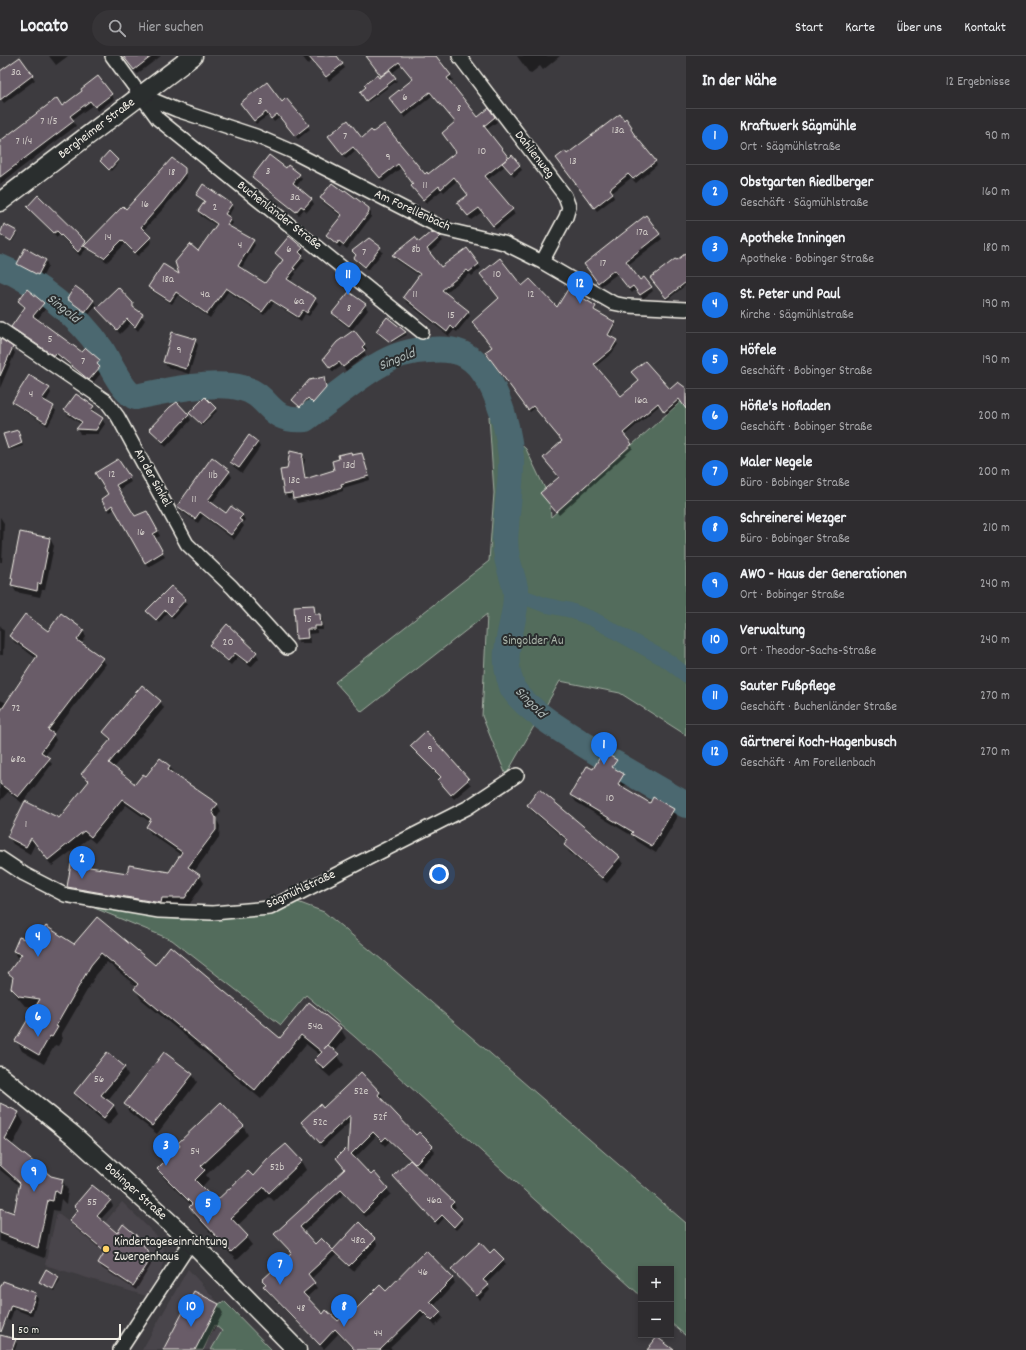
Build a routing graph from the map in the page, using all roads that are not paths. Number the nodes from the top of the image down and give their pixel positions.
1 (112, 56) edge
2 (193, 56) edge
3 (459, 56) edge
4 (141, 95) junction
5 (0, 202) edge
6 (542, 262) junction
7 (686, 308) edge
8 (0, 329) edge
9 (422, 332) dead end
10 (287, 648) dead end
11 (517, 775) dead end
12 (0, 858) edge
13 (0, 1076) edge
14 (191, 1242) junction
15 (120, 1350) edge
16 (298, 1350) edge

1 - 4 street, Buchenländer Straße
2 - 4 main road, Bergheimer Straße
3 - 6 street, Dahlienweg
4 - 5 main road, Bergheimer Straße
4 - 6 street, Am Forellenbach
4 - 9 street, Buchenländer Straße
6 - 7 street, Am Forellenbach
8 - 10 street, An der Sinkel
11 - 12 street, Sägmühlstraße
13 - 14 main road, Bobinger Straße
14 - 15 street
14 - 16 main road, Bobinger Straße

